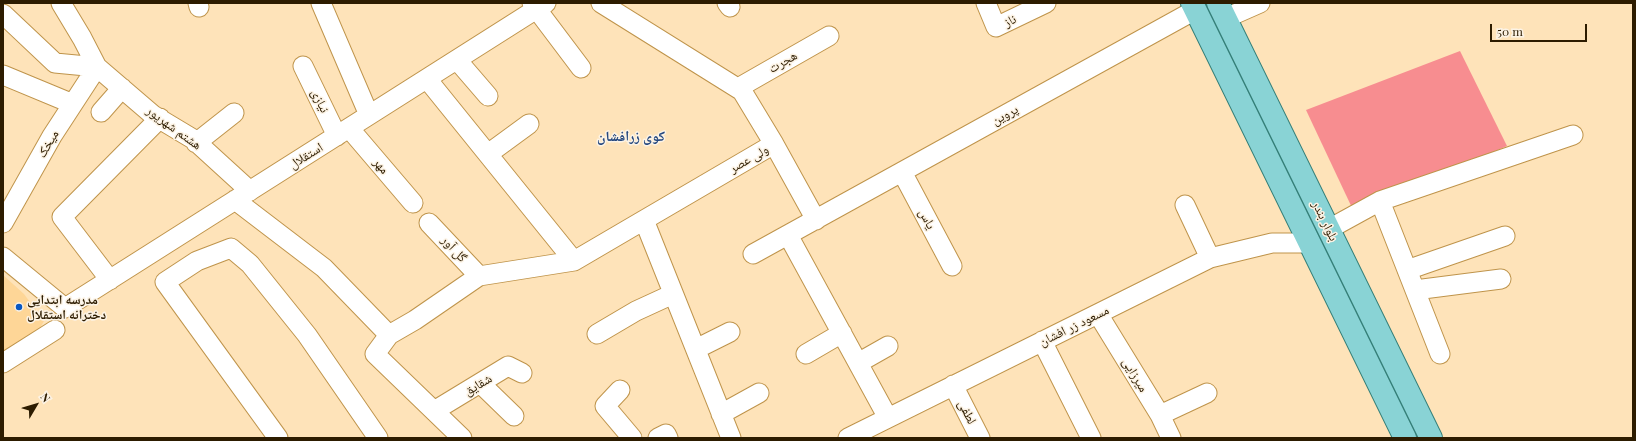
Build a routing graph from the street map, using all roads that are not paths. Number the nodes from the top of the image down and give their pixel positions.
1 (61, 3) edge
2 (321, 3) edge
3 (601, 3) edge
4 (986, 3) edge
5 (1046, 3) edge
6 (1260, 3) edge
7 (538, 5) edge
8 (1194, 6) edge
9 (1222, 10) edge
10 (3, 14) edge
11 (829, 36) dead end
12 (457, 60) junction
13 (303, 66) dead end
14 (97, 67) junction
15 (581, 68) dead end
16 (3, 75) edge
17 (427, 79) junction
18 (122, 88) junction
19 (738, 88) junction
20 (488, 96) dead end
21 (73, 104) junction
22 (102, 112) dead end
23 (234, 113) dead end
24 (369, 115) junction
25 (160, 118) junction
26 (529, 124) dead end
27 (343, 132) junction
28 (1573, 135) dead end
29 (196, 143) junction
30 (774, 144) junction
31 (488, 154) junction
32 (902, 172) junction
33 (242, 196) junction
34 (1380, 200) junction
35 (413, 203) dead end
36 (1185, 205) dead end
37 (644, 220) junction
38 (816, 220) junction
39 (3, 223) edge
40 (429, 223) dead end
41 (1329, 229) junction
42 (788, 235) junction
43 (1505, 236) dead end
44 (1309, 243) junction
45 (753, 254) dead end
46 (3, 257) edge
47 (1210, 258) junction
48 (574, 261) junction
49 (952, 266) dead end
50 (1407, 270) junction
51 (479, 276) junction
52 (1501, 279) dead end
53 (110, 280) junction
54 (1415, 290) junction
55 (674, 294) junction
56 (1098, 314) junction
57 (55, 330) dead end
58 (730, 332) dead end
59 (842, 333) junction
60 (596, 334) dead end
61 (389, 335) junction
62 (1042, 341) junction
63 (888, 346) dead end
64 (696, 349) junction
65 (806, 354) dead end
66 (1440, 354) dead end
67 (3, 363) edge
68 (858, 363) junction
69 (522, 373) dead end
70 (480, 383) junction
71 (953, 386) junction
72 (620, 390) dead end
73 (759, 393) dead end
74 (1207, 393) dead end
75 (434, 411) junction
76 (721, 414) junction
77 (1160, 415) junction
78 (514, 416) dead end
79 (888, 418) junction
80 (460, 437) edge
81 (278, 438) edge
82 (378, 438) edge
83 (632, 438) edge
84 (658, 438) edge
85 (668, 438) edge
86 (731, 438) edge
87 (848, 438) edge
88 (980, 438) edge
89 (1091, 438) edge
90 (1171, 438) edge
91 (1405, 438) edge
92 (1431, 438) edge

1 - 14 street
2 - 24 street
3 - 19 street
4 - 5 street, ناز
6 - 9 street
7 - 12 street, استقلال
7 - 15 street
8 - 32 street, پروین
8 - 44 main road, بلوار بندر
9 - 41 main road, بلوار بندر
10 - 14 street
11 - 19 street, هجرت
12 - 17 street, استقلال
12 - 20 street
13 - 27 street, نیازی
14 - 18 street, هشتم شهریور
14 - 21 street, میخک
16 - 21 street
17 - 24 street, استقلال
17 - 31 street
18 - 22 street
18 - 25 street, هشتم شهریور
19 - 30 street
21 - 39 street, میخک
23 - 29 street
24 - 27 street, استقلال
25 - 29 street, هشتم شهریور
25 - 53 street
26 - 31 street
27 - 33 street, استقلال
27 - 35 street, مهر
28 - 34 street
29 - 33 street, هشتم شهریور
30 - 37 street, ولی عصر
30 - 38 street, ولی عصر
31 - 48 street
32 - 38 street, پروین
32 - 49 street, یاس
33 - 53 street, استقلال
33 - 61 street, هشتم شهریور
34 - 41 street
34 - 50 street
36 - 47 street
37 - 48 street, ولی عصر
37 - 55 street
38 - 42 street
40 - 51 street, گل آور
41 - 92 main road, بلوار بندر
42 - 45 street
42 - 59 street
43 - 50 street
44 - 47 street, مسعود زر افشان
44 - 91 main road, بلوار بندر
46 - 53 street, استقلال
47 - 56 street, مسعود زر افشان
48 - 51 street
50 - 54 street
51 - 61 street
52 - 54 street
54 - 66 street
55 - 60 street
55 - 64 street
56 - 62 street, مسعود زر افشان
56 - 77 street, میرزایی
57 - 67 street
58 - 64 street
59 - 65 street
59 - 68 street
61 - 75 street
62 - 71 street, مسعود زر افشان
62 - 89 street
63 - 68 street
64 - 76 street
68 - 79 street
69 - 70 street, شقایق
70 - 75 street, شقایق
70 - 78 street
71 - 79 street, مسعود زر افشان
71 - 88 street, لطفی
72 - 83 street
73 - 76 street
74 - 77 street
75 - 80 street
76 - 86 street
77 - 90 street, میرزایی
79 - 87 street, مسعود زر افشان
81 - 82 street
84 - 85 street

